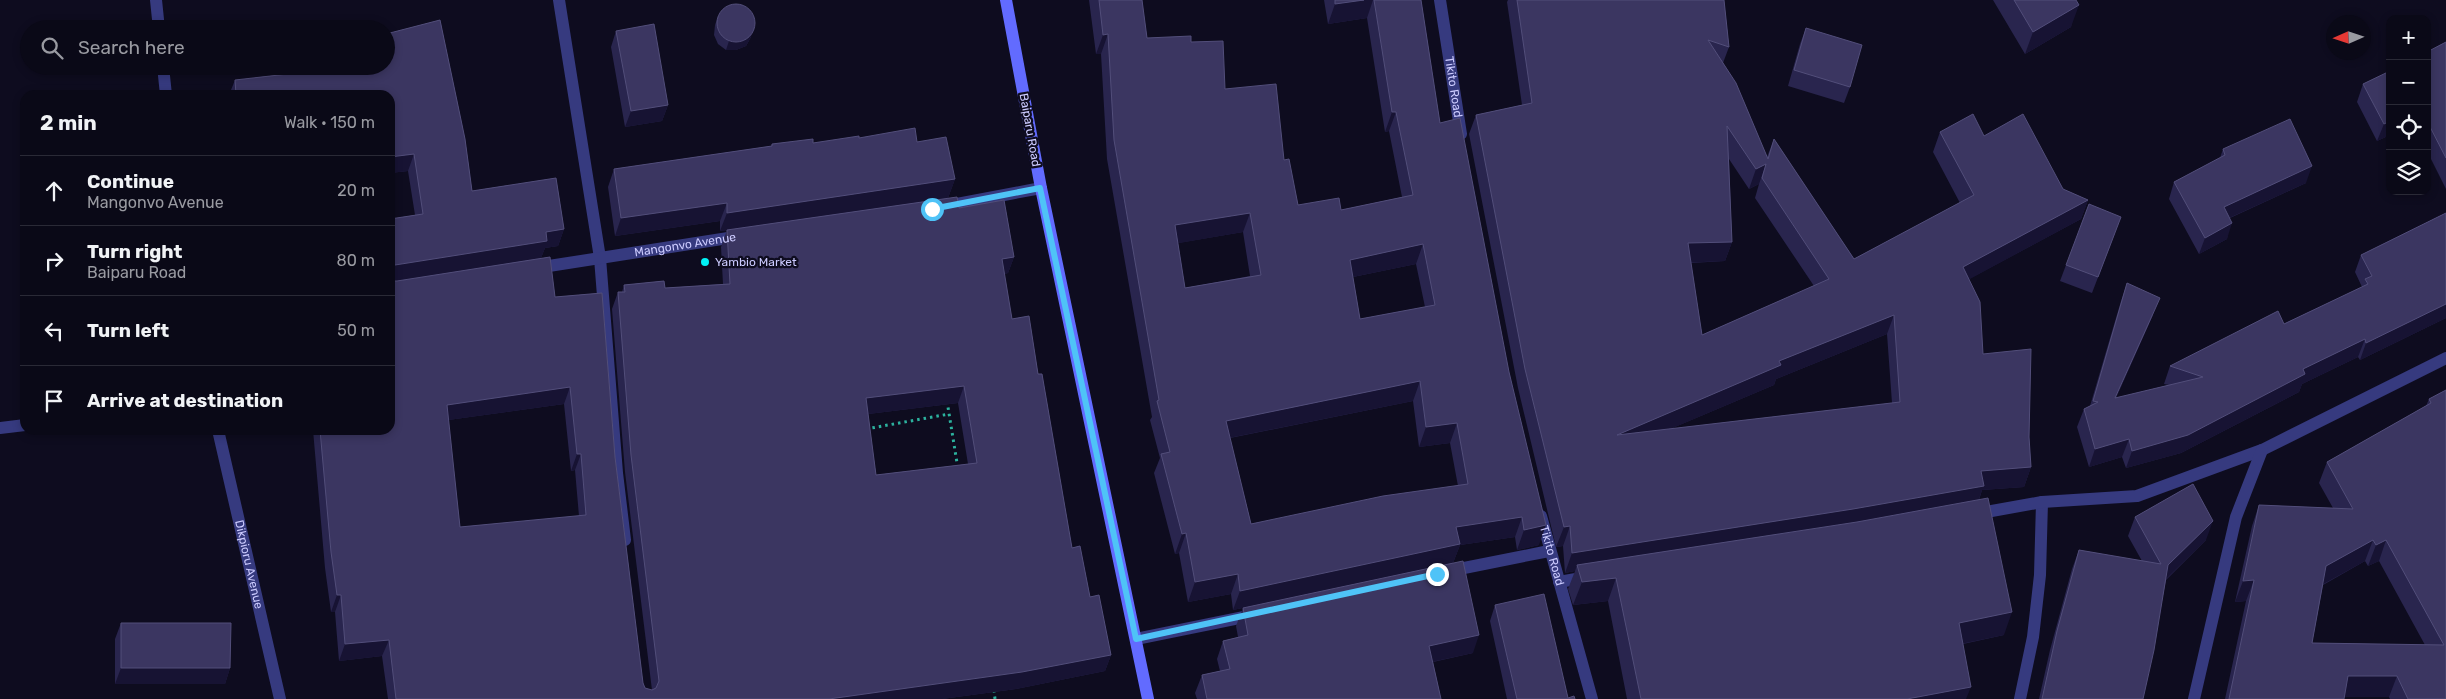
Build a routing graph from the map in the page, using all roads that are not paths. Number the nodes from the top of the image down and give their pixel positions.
1 (156, 0) edge
2 (560, 0) edge
3 (1006, 0) edge
4 (1440, 0) edge
5 (158, 20) edge
6 (164, 75) edge
7 (165, 90) edge
8 (1463, 145) edge
9 (1040, 188) junction
10 (932, 209) edge
11 (750, 234) edge
12 (600, 258) junction
13 (522, 270) edge
14 (2446, 358) edge
15 (20, 426) edge
16 (0, 428) edge
17 (219, 435) edge
18 (2262, 450) junction
19 (2042, 502) junction
20 (1538, 504) edge
21 (1964, 516) edge
22 (1549, 551) junction
23 (627, 552) edge
24 (1437, 574) edge
25 (1597, 576) edge
26 (1559, 582) junction
27 (1268, 612) edge
28 (1136, 639) junction
29 (280, 699) edge
30 (1148, 699) edge
31 (1592, 699) edge
32 (2020, 699) edge
33 (2194, 699) edge

1 - 5 street
2 - 12 street
3 - 9 street, Baiparu Road
4 - 8 street, Tikito Road
6 - 7 street
9 - 10 street
9 - 28 street, Baiparu Road
11 - 12 street, Mangonvo Avenue
12 - 13 street, Mangonvo Avenue
12 - 23 street
14 - 18 street
15 - 16 street
17 - 29 street, Dikpioru Avenue
18 - 19 street
18 - 33 street
19 - 21 street
19 - 32 street
20 - 22 street, Tikito Road
22 - 24 street
22 - 26 street, Tikito Road
25 - 26 street
26 - 31 street, Tikito Road
27 - 28 street
28 - 30 street, Baiparu Road

